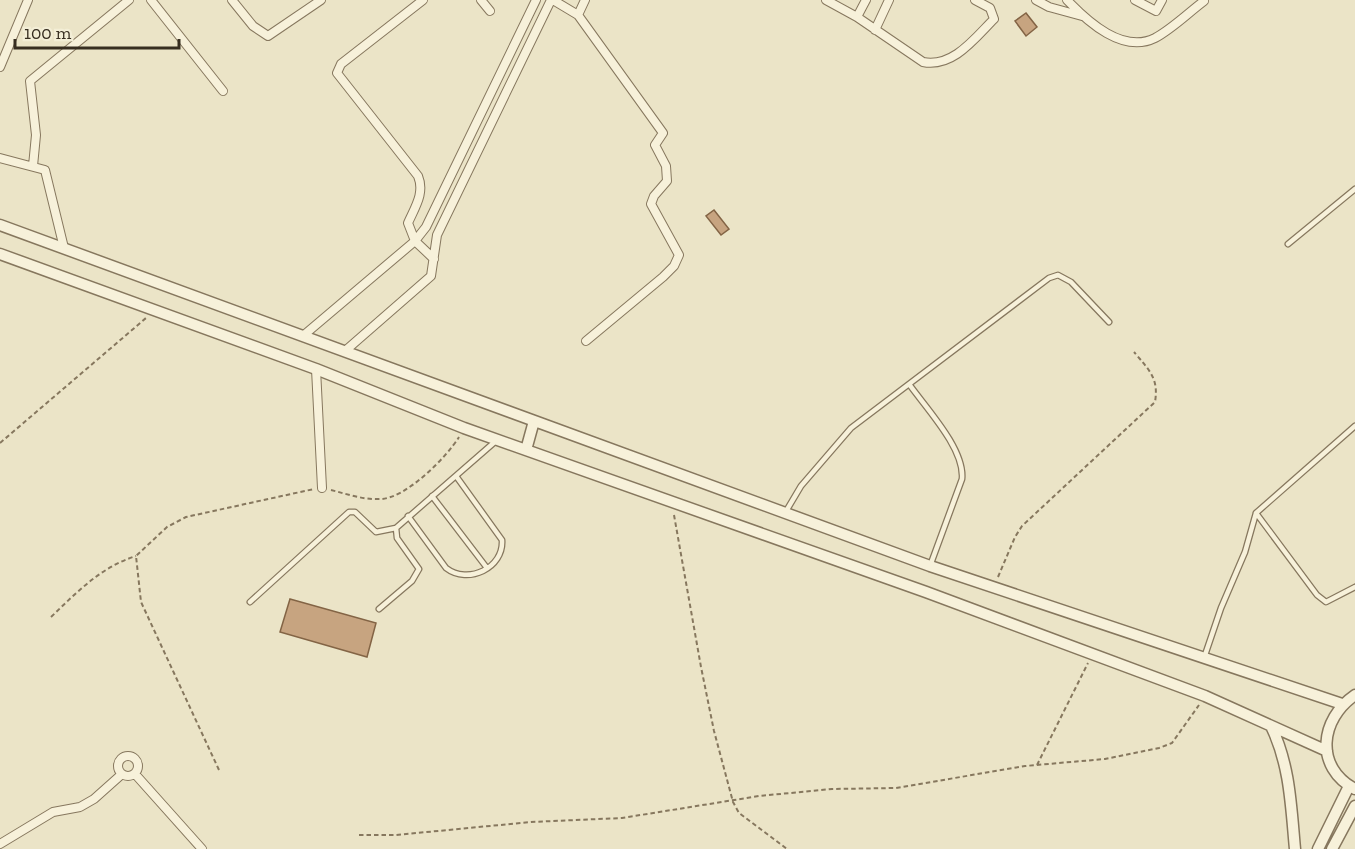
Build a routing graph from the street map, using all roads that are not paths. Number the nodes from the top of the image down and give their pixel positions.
1 (28, 0) edge
2 (129, 0) edge
3 (151, 0) edge
4 (232, 0) edge
5 (321, 0) edge
6 (423, 0) edge
7 (481, 0) edge
8 (536, 0) edge
9 (552, 0) edge
10 (585, 0) edge
11 (826, 0) edge
12 (866, 0) edge
13 (889, 0) edge
14 (975, 0) edge
15 (1036, 0) edge
16 (1067, 0) edge
17 (1135, 0) edge
18 (1162, 0) edge
19 (1204, 0) edge
20 (490, 11) dead end
21 (578, 15) junction
22 (1082, 16) junction
23 (857, 17) junction
24 (875, 30) junction
25 (0, 66) edge
26 (223, 91) dead end
27 (0, 158) edge
28 (33, 166) junction
29 (1355, 189) edge
30 (0, 225) edge
31 (415, 241) junction
32 (1288, 244) dead end
33 (64, 248) junction
34 (0, 254) edge
35 (434, 259) junction
36 (1109, 322) dead end
37 (304, 335) junction
38 (586, 341) dead end
39 (345, 351) junction
40 (316, 369) junction
41 (909, 384) junction
42 (534, 421) junction
43 (1355, 426) edge
44 (498, 440) junction
45 (526, 450) junction
46 (456, 476) junction
47 (322, 488) road end
48 (432, 496) junction
49 (785, 513) junction
50 (1256, 513) junction
51 (408, 516) junction
52 (396, 528) junction
53 (930, 566) junction
54 (487, 568) junction
55 (1355, 586) edge
56 (250, 602) dead end
57 (379, 609) dead end
58 (1204, 658) junction
59 (1355, 695) edge
60 (1342, 705) junction
61 (1270, 726) junction
62 (1327, 751) junction
63 (122, 774) junction
64 (135, 774) junction
65 (1352, 788) edge
66 (1355, 806) edge
67 (0, 844) edge
68 (202, 849) edge
69 (1295, 849) edge
70 (1318, 849) edge
71 (1332, 849) edge

1 - 25 street
2 - 28 street
3 - 26 street
4 - 5 street
6 - 31 street
7 - 20 street
8 - 31 street
9 - 21 street
9 - 35 street
10 - 21 street
11 - 23 street
12 - 23 street
13 - 24 street
14 - 24 street
15 - 22 street
16 - 22 street
17 - 18 street
19 - 22 street
21 - 38 street
23 - 24 street
27 - 28 street
28 - 33 street
29 - 32 lane
30 - 33 street
31 - 35 street
31 - 37 street
33 - 37 street
34 - 40 street
35 - 39 street
36 - 41 lane
37 - 39 street
39 - 42 street
40 - 44 street
40 - 47 street
41 - 49 lane
41 - 53 lane
42 - 45 street
42 - 49 street
43 - 50 lane
44 - 45 street
44 - 46 lane
45 - 61 street
46 - 48 lane
46 - 54 lane
48 - 51 lane
48 - 54 lane
49 - 53 street
50 - 55 lane
50 - 58 lane
51 - 52 lane
51 - 54 lane
52 - 56 lane
52 - 57 lane
53 - 58 street
58 - 60 street
59 - 60 street
60 - 62 street
61 - 62 street
61 - 69 street
62 - 65 street
63 - 64 street
63 - 64 street
63 - 67 street
64 - 68 street
65 - 70 street
66 - 71 street

